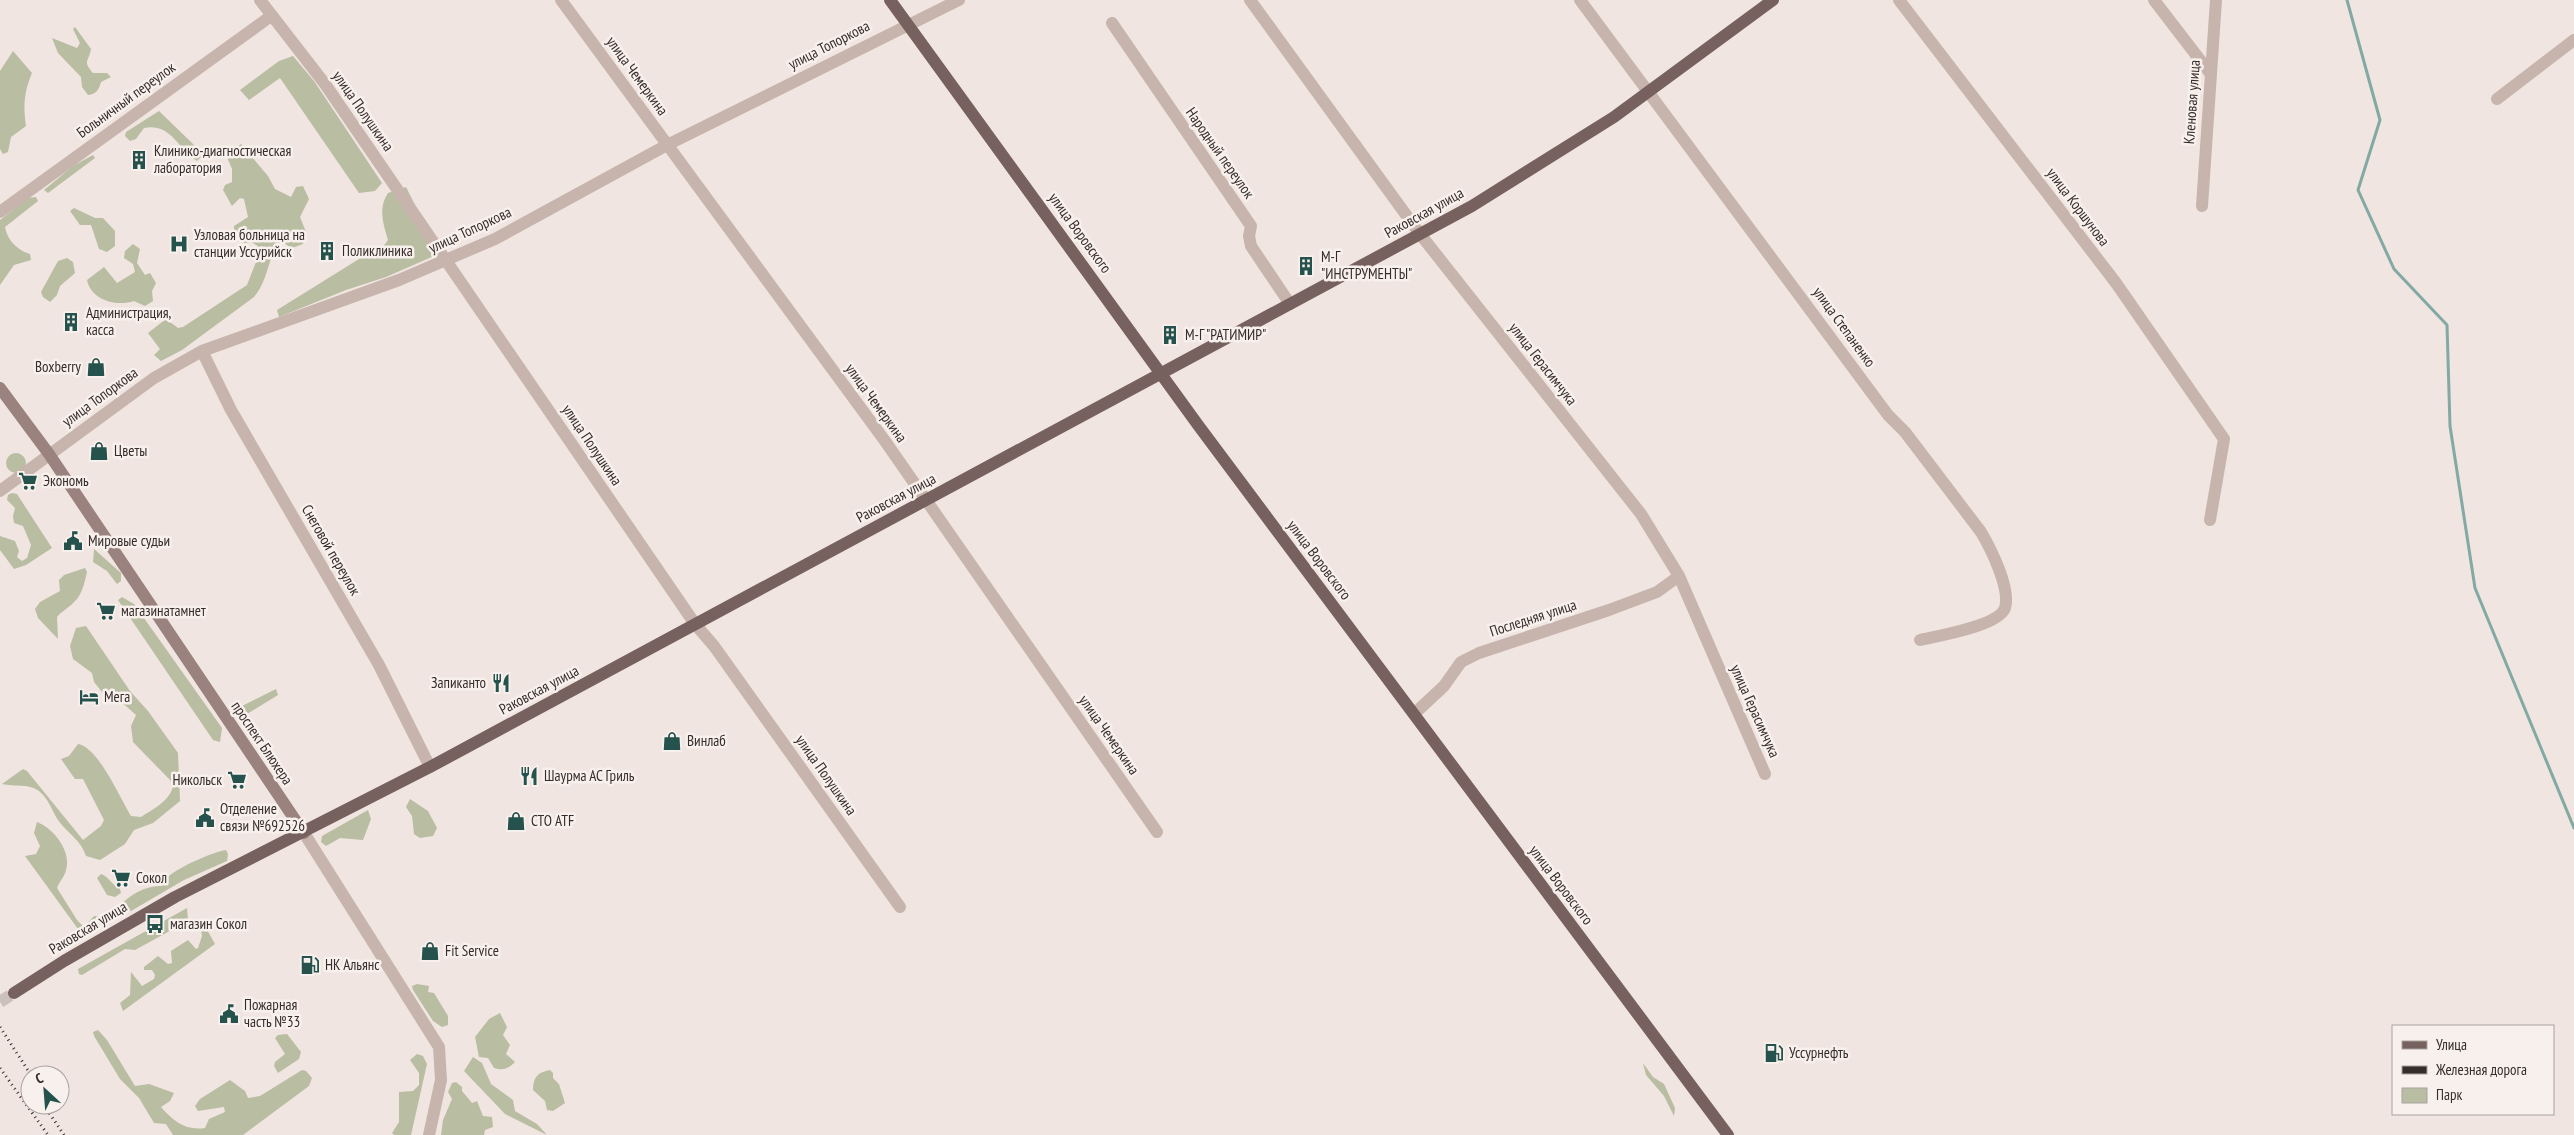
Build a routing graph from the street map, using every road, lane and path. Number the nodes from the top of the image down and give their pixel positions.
1 (260, 0) edge
2 (561, 0) edge
3 (890, 0) edge
4 (959, 0) edge
5 (1250, 0) edge
6 (1580, 0) edge
7 (1773, 0) edge
8 (1900, 0) edge
9 (2154, 0) edge
10 (2216, 0) edge
11 (271, 16) junction
12 (1112, 23) dead end
13 (907, 24) junction
14 (2574, 40) edge
15 (2210, 73) junction
16 (1648, 93) junction
17 (2497, 99) dead end
18 (667, 145) junction
19 (2202, 206) dead end
20 (0, 212) edge
21 (1420, 234) junction
22 (447, 261) junction
23 (1290, 304) junction
24 (202, 351) junction
25 (1162, 374) junction
26 (0, 388) edge
27 (49, 454) junction
28 (0, 491) edge
29 (925, 501) junction
30 (2210, 520) dead end
31 (1679, 576) junction
32 (695, 624) junction
33 (1920, 640) dead end
34 (1414, 714) junction
35 (430, 767) junction
36 (1765, 774) dead end
37 (1157, 832) dead end
38 (304, 833) junction
39 (900, 907) dead end
40 (14, 993) tunnel mouth
41 (429, 1135) edge
42 (1728, 1135) edge

1 - 11 street, улица Полушкина
2 - 18 street, улица Чемеркина
3 - 13 main road, улица Воровского
4 - 13 street, улица Топоркова
5 - 21 street, улица Герасимчука
6 - 16 street, улица Степаненко
7 - 16 main road, Раковская улица
8 - 30 street, улица Коршунова
9 - 15 street
10 - 15 street, Кленовая улица
11 - 20 street, Больничный переулок
11 - 22 street, улица Полушкина
12 - 23 street, Народный переулок
13 - 18 street, улица Топоркова
13 - 25 main road, улица Воровского
14 - 17 street
15 - 19 street, Кленовая улица
16 - 21 main road, Раковская улица
16 - 33 street, улица Степаненко
18 - 22 street, улица Топоркова
18 - 29 street, улица Чемеркина
21 - 23 main road, Раковская улица
21 - 31 street, улица Герасимчука
22 - 24 street, улица Топоркова
22 - 32 street, улица Полушкина
23 - 25 main road, Раковская улица
24 - 27 street, улица Топоркова
24 - 35 street, Снеговой переулок
25 - 29 main road, Раковская улица
25 - 34 main road, улица Воровского
26 - 27 main road, проспект Блюхера
27 - 28 street, улица Топоркова
27 - 38 main road, проспект Блюхера
29 - 32 main road, Раковская улица
29 - 37 street, улица Чемеркина
31 - 34 street, Последняя улица
31 - 36 street, улица Герасимчука
32 - 35 main road, Раковская улица
32 - 39 street, улица Полушкина
34 - 42 main road, улица Воровского
35 - 38 main road, Раковская улица
38 - 40 main road, Раковская улица
38 - 41 street, проспект Блюхера

